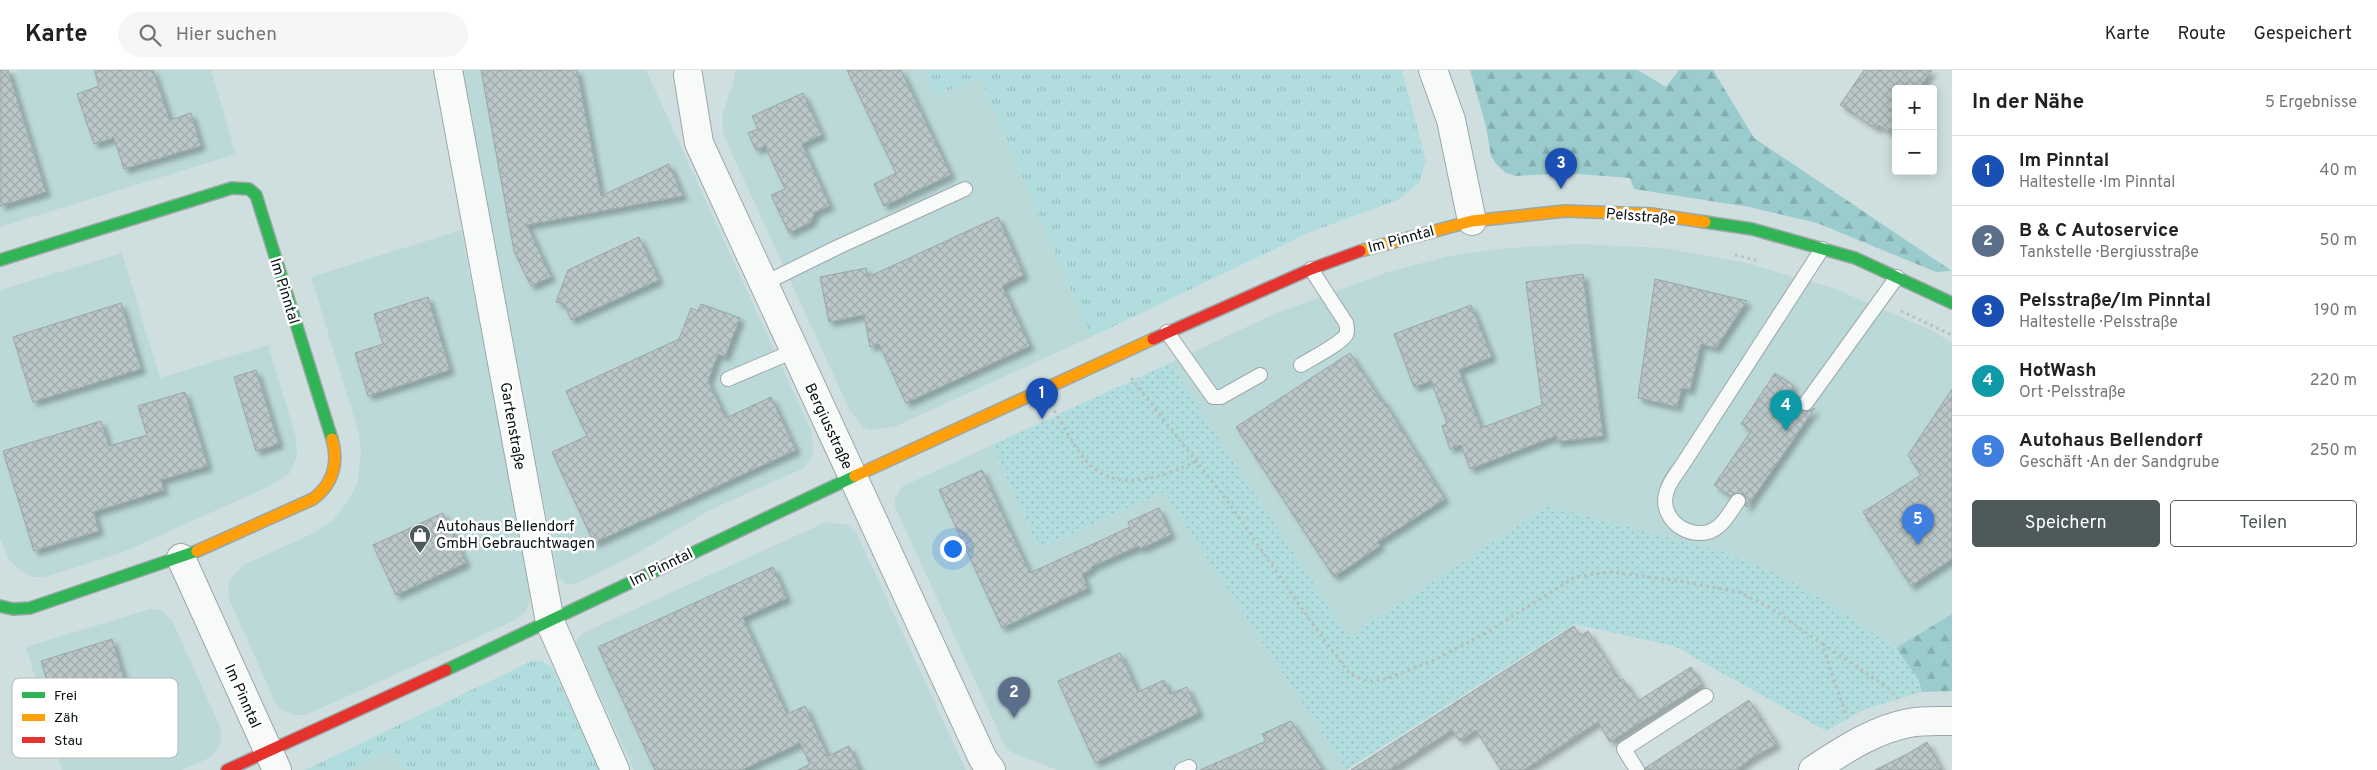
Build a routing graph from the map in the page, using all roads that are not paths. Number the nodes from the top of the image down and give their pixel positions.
1 (448, 70) edge
2 (1433, 70) edge
3 (682, 72) edge
4 (966, 189) dead end
5 (1472, 221) junction
6 (1822, 249) junction
7 (0, 260) edge
8 (1311, 269) junction
9 (1897, 277) junction
10 (763, 284) junction
11 (1952, 303) edge
12 (1167, 332) junction
13 (794, 351) junction
14 (1301, 365) dead end
15 (1260, 374) dead end
16 (728, 379) dead end
17 (1806, 403) dead end
18 (852, 477) junction
19 (1738, 501) dead end
20 (181, 558) junction
21 (0, 606) edge
22 (550, 622) junction
23 (1706, 696) dead end
24 (1952, 721) edge
25 (273, 761) edge
26 (227, 770) edge
27 (615, 770) edge
28 (991, 770) edge
29 (1637, 770) edge
30 (1813, 770) edge

1 - 22 street, Gartenstraße
2 - 5 street
3 - 10 street, Bergiusstraße
4 - 10 lane
5 - 6 main road, Pelsstraße
5 - 8 main road, Im Pinntal
6 - 9 main road, Pelsstraße
6 - 19 lane
7 - 20 main road, Im Pinntal
8 - 12 main road, Im Pinntal
8 - 14 lane
9 - 11 main road, Pelsstraße
9 - 17 lane
10 - 13 street, Bergiusstraße
12 - 15 lane
12 - 18 main road, Im Pinntal
13 - 16 lane
13 - 18 street, Bergiusstraße
18 - 22 main road, Im Pinntal
18 - 28 street, Bergiusstraße
20 - 21 main road, Im Pinntal
20 - 25 street, Im Pinntal
22 - 25 main road, Im Pinntal
22 - 27 street, Gartenstraße
23 - 29 lane
24 - 30 street
25 - 26 main road, Im Pinntal

